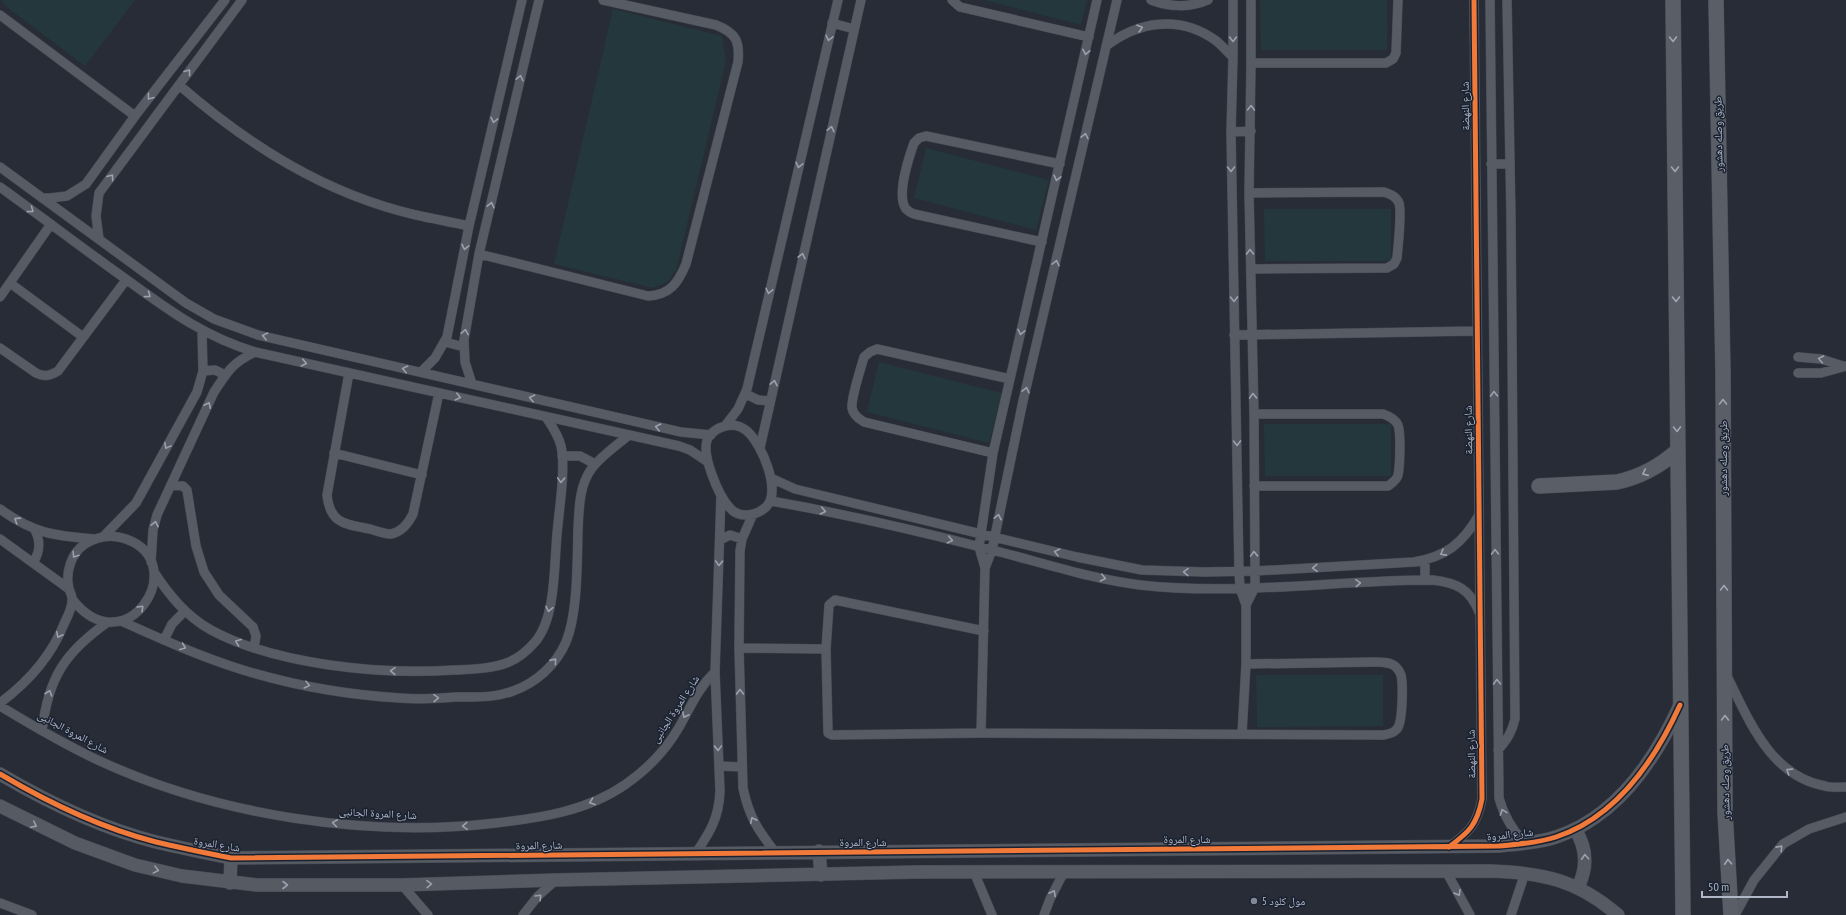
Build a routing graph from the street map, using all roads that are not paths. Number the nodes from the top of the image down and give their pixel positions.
1 (225, 0) edge
2 (242, 0) edge
3 (522, 0) edge
4 (539, 0) edge
5 (603, 0) edge
6 (838, 0) edge
7 (860, 0) edge
8 (952, 0) edge
9 (1097, 0) edge
10 (1117, 0) edge
11 (1151, 0) edge
12 (1208, 0) edge
13 (1233, 0) edge
14 (1251, 0) edge
15 (1398, 0) edge
16 (1474, 0) edge
17 (1490, 0) edge
18 (1507, 0) edge
19 (1673, 0) edge
20 (1716, 0) edge
21 (0, 15) edge
22 (832, 24) junction
23 (854, 29) junction
24 (1090, 36) junction
25 (195, 40) junction
26 (1106, 46) junction
27 (206, 49) junction
28 (1233, 57) junction
29 (1252, 63) junction
30 (1509, 70) junction
31 (1490, 72) junction
32 (179, 85) junction
33 (1076, 98) junction
34 (1093, 102) junction
35 (135, 116) junction
36 (1475, 127) junction
37 (1491, 127) junction
38 (1251, 131) junction
39 (1231, 132) junction
40 (1060, 164) junction
41 (1491, 164) junction
42 (1510, 164) junction
43 (0, 167) edge
44 (480, 178) junction
45 (19, 181) junction
46 (496, 182) junction
47 (86, 184) junction
48 (0, 187) edge
49 (99, 193) junction
50 (1249, 193) junction
51 (10, 194) junction
52 (42, 198) junction
53 (51, 224) junction
54 (470, 226) junction
55 (99, 239) junction
56 (1042, 242) junction
57 (479, 254) junction
58 (1251, 270) junction
59 (126, 280) junction
60 (10, 283) junction
61 (0, 297) edge
62 (1027, 305) junction
63 (1045, 309) junction
64 (202, 331) junction
65 (1477, 331) junction
66 (1252, 334) junction
67 (1234, 335) junction
68 (83, 337) junction
69 (445, 342) junction
70 (293, 343) junction
71 (464, 347) junction
72 (0, 348) edge
73 (255, 352) junction
74 (1798, 356) dead end
75 (289, 359) junction
76 (1845, 366) edge
77 (203, 371) junction
78 (421, 372) junction
79 (349, 373) junction
80 (1798, 373) dead end
81 (225, 375) junction
82 (1010, 379) junction
83 (472, 384) junction
84 (439, 393) junction
85 (746, 394) junction
86 (770, 401) junction
87 (1494, 412) junction
88 (1512, 412) junction
89 (1254, 414) junction
90 (546, 417) junction
91 (725, 426) junction
92 (681, 432) junction
93 (629, 435) junction
94 (710, 435) junction
95 (678, 446) junction
96 (760, 448) junction
97 (1677, 451) junction
98 (334, 453) junction
99 (993, 454) junction
100 (562, 456) junction
101 (708, 462) junction
102 (595, 464) junction
103 (422, 475) junction
104 (771, 478) junction
105 (170, 485) junction
106 (1254, 486) junction
107 (1539, 486) dead end
108 (803, 492) junction
109 (721, 496) junction
110 (771, 501) junction
111 (801, 506) junction
112 (0, 509) edge
113 (753, 514) junction
114 (1479, 515) junction
115 (35, 530) junction
116 (981, 533) junction
117 (104, 536) junction
118 (994, 536) junction
119 (94, 538) junction
120 (0, 539) edge
121 (742, 539) junction
122 (720, 540) junction
123 (979, 547) junction
124 (992, 550) junction
125 (1425, 560) junction
126 (151, 562) junction
127 (32, 563) junction
128 (985, 568) junction
129 (1239, 571) junction
130 (1255, 571) junction
131 (154, 572) junction
132 (1425, 580) junction
133 (1254, 587) junction
134 (1240, 588) junction
135 (69, 589) junction
136 (72, 598) junction
137 (1246, 605) junction
138 (185, 611) junction
139 (1481, 616) junction
140 (121, 621) junction
141 (108, 622) junction
142 (984, 631) junction
143 (164, 640) junction
144 (254, 648) junction
145 (739, 648) junction
146 (826, 649) junction
147 (1246, 664) junction
148 (1725, 671) junction
149 (715, 672) junction
150 (0, 703) edge
151 (1680, 705) junction
152 (0, 706) edge
153 (42, 731) junction
154 (981, 733) junction
155 (1242, 734) junction
156 (1498, 750) junction
157 (719, 766) junction
158 (742, 767) junction
159 (0, 774) edge
160 (1482, 787) junction
161 (1499, 787) junction
162 (1846, 787) edge
163 (0, 806) edge
164 (1846, 817) edge
165 (1575, 829) junction
166 (1525, 843) junction
167 (1449, 847) junction
168 (1312, 848) junction
169 (819, 851) junction
170 (775, 852) junction
171 (696, 853) junction
172 (231, 858) junction
173 (1313, 871) junction
174 (1446, 871) junction
175 (974, 872) junction
176 (1064, 872) junction
177 (1525, 873) junction
178 (821, 875) junction
179 (556, 880) junction
180 (230, 883) junction
181 (402, 885) junction
182 (1578, 887) junction
183 (0, 902) edge
184 (32, 915) edge
185 (428, 915) edge
186 (523, 915) edge
187 (992, 915) edge
188 (1044, 915) edge
189 (1470, 915) edge
190 (1511, 915) edge
191 (1618, 915) edge
192 (1683, 915) edge
193 (1731, 915) edge
194 (1735, 915) edge

1 - 25 street
2 - 27 street
3 -> 44 street
46 -> 4 street
5 - 57 street
6 - 22 street
7 - 23 street
8 - 24 street
9 - 24 street
10 - 26 street
11 - 12 street
13 -> 28 street
14 - 29 street
15 - 29 street
16 - 36 street, شارع النهضة
17 - 31 street
18 - 30 street
19 -> 97 main road
148 -> 20 main road, طريق وصله دهشور
21 - 35 street
22 - 23 street
22 -> 85 street
86 -> 23 street
24 -> 33 street
25 - 27 street
25 -> 35 street
26 -> 28 street
26 - 34 street
32 -> 27 street
28 - 39 street
38 -> 29 street
30 - 31 street
30 - 42 street
31 - 37 street
49 -> 32 street
32 - 54 street
33 - 34 street
33 - 40 street
63 -> 34 street
35 - 47 street
36 - 37 street
36 - 65 street, شارع النهضة
37 - 41 street
38 - 39 street
38 - 50 street
39 -> 67 street
40 -> 56 street
40 - 56 street
41 - 42 street
87 -> 41 street
42 - 88 street
43 - 45 street
44 - 46 street
44 - 54 street
45 - 51 street
45 - 52 street
57 -> 46 street
47 - 49 street
47 - 52 street
48 - 51 street
49 - 55 street
58 -> 50 street
50 - 58 street
51 -> 53 street
52 - 55 street
53 - 59 street
53 - 60 street
54 -> 69 street
70 -> 55 street
56 - 62 street
71 -> 57 street
58 - 66 street
59 -> 64 street
59 - 68 street
60 - 61 street
60 - 68 street
62 - 63 street
62 -> 82 street
118 -> 63 street
64 - 73 street
64 - 77 street
65 - 66 street
65 - 114 street, شارع النهضة
66 - 67 street
89 -> 66 street
67 -> 129 street
68 - 72 street
69 - 71 street
69 - 78 street
70 - 75 street
78 -> 70 street
71 - 83 street
73 - 75 street
73 - 81 street
76 -> 74 street
75 -> 79 street
76 - 80 street
77 - 81 street
77 -> 117 street
78 - 83 street
79 - 84 street
79 - 98 street
105 -> 81 street
82 - 99 street
82 - 99 street
92 -> 83 street
84 -> 90 street
84 - 103 street
85 - 86 street
85 - 91 street
86 - 96 street
87 - 88 street
156 -> 87 street
88 - 156 street
89 - 106 street
89 - 106 street
90 - 93 street
90 - 100 street
91 - 94 street
91 - 96 street
92 - 94 street
92 - 95 street
93 - 95 street
93 - 102 street
94 - 101 street
95 - 101 street
96 - 104 street
97 -> 107 main road
97 - 151 main road
98 - 103 street
98 - 103 street
99 - 116 street
100 - 102 street
100 -> 144 street
101 - 109 street
143 -> 102 street
104 - 108 street
104 - 110 street
126 -> 105 street
105 - 144 street
130 -> 106 street
108 - 111 street
108 - 116 street
109 - 113 street
109 - 122 street
110 - 111 street
110 - 113 street
111 -> 123 street
115 -> 112 street
113 - 121 street
114 -> 125 street
114 - 139 street, شارع النهضة
115 - 119 street
115 - 127 street
116 - 118 street
116 - 123 street
117 - 119 street
117 - 126 street
118 - 124 street
129 -> 118 street
119 -> 135 street
120 - 127 street
121 - 122 street
121 - 145 street
122 -> 149 street
123 - 124 street
123 - 128 street
124 - 128 street
124 -> 134 street
125 -> 130 street
125 - 132 street
126 - 131 street
127 - 135 street
128 - 142 street
129 - 130 street
129 - 134 street
130 - 133 street
131 - 138 street
140 -> 131 street
133 -> 132 street
132 - 139 street
133 - 134 street
133 - 137 street
134 - 137 street
135 - 136 street
136 - 141 street
136 -> 150 street
137 - 147 street
138 - 143 street
144 -> 138 street
139 - 160 street, شارع النهضة
140 - 141 street
140 - 143 street
153 -> 141 street
142 - 146 street
142 - 154 street
145 - 146 street
158 -> 145 street
146 - 154 street
147 - 155 street
147 - 155 street
162 -> 148 street
193 -> 148 main road, طريق وصله دهشور
149 -> 153 street, شارع المروة الجانبى
149 -> 157 street
151 - 165 street, شارع المروة
151 - 192 main road
152 - 153 street, شارع المروة الجانبى
154 - 155 street
156 - 161 street
157 - 158 street
157 - 171 street
170 -> 158 street
159 - 172 street, شارع المروة
160 - 161 street, شارع النهضة
160 - 167 street, شارع النهضة
166 -> 161 street
163 -> 180 street
194 -> 164 street
165 - 166 street, شارع المروة
182 -> 165 street
166 - 167 street, شارع المروة
167 - 168 street, شارع المروة
168 - 169 street, شارع المروة
168 - 173 street
169 - 170 street, شارع المروة
169 - 178 street
170 - 171 street, شارع المروة
171 - 172 street, شارع المروة
172 - 180 street
173 - 174 street
173 - 176 street
174 - 177 street
174 -> 189 street
175 - 176 street
175 - 178 street
175 - 187 street
188 -> 176 street
177 - 182 street
177 - 190 street
178 - 179 street
181 -> 179 street
186 -> 179 street
180 -> 181 street
181 - 185 street
182 - 191 street
183 - 184 street

